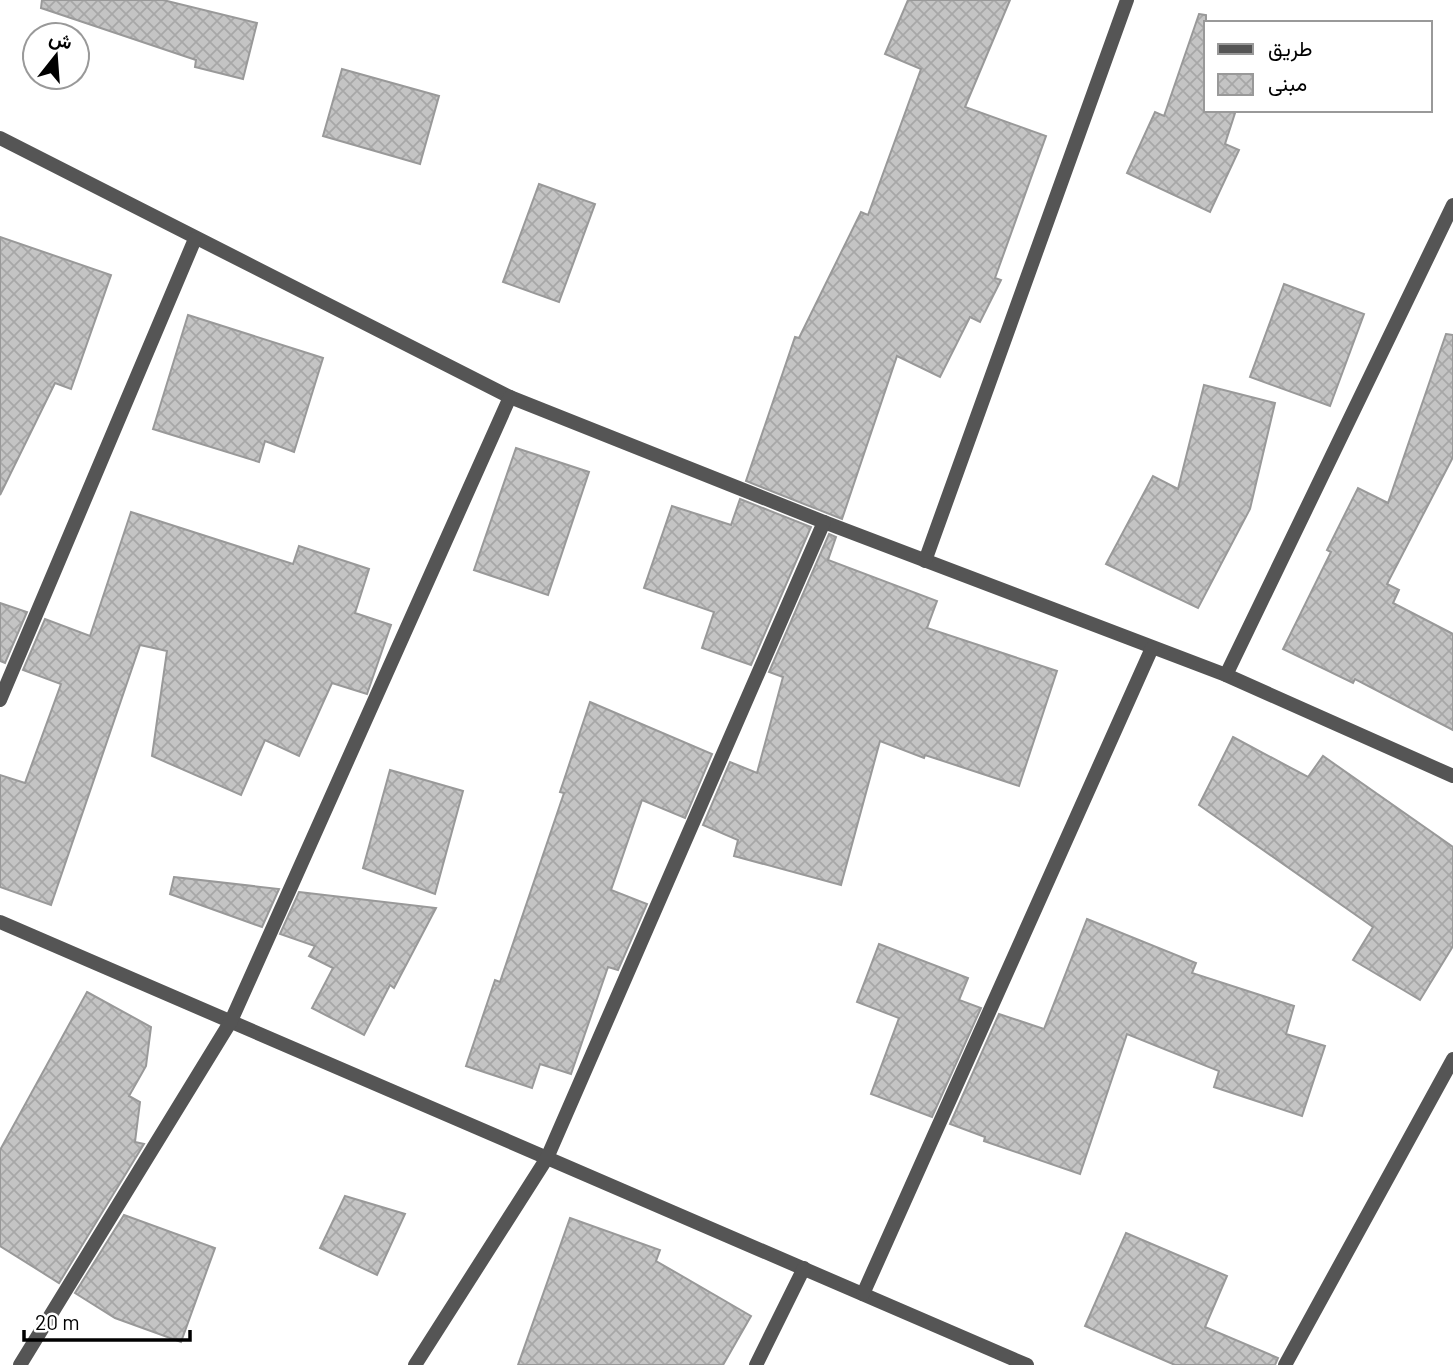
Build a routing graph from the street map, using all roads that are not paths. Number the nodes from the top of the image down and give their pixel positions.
1 (1127, 0) edge
2 (0, 138) edge
3 (1453, 205) edge
4 (195, 239) junction
5 (509, 397) junction
6 (824, 522) junction
7 (925, 561) junction
8 (1152, 648) junction
9 (1226, 675) junction
10 (0, 700) edge
11 (1453, 776) edge
12 (0, 922) edge
13 (231, 1021) junction
14 (1453, 1059) edge
15 (547, 1158) junction
16 (804, 1268) junction
17 (863, 1294) junction
18 (20, 1365) edge
19 (415, 1365) edge
20 (756, 1365) edge
21 (1027, 1365) edge
22 (1285, 1365) edge

1 - 7 street
2 - 4 street
3 - 9 street
4 - 5 street
4 - 10 street
5 - 6 street
5 - 13 street
6 - 7 street
6 - 15 street
7 - 8 street
8 - 9 street
8 - 17 street
9 - 11 street
12 - 13 street
13 - 15 street
13 - 18 street
14 - 22 street
15 - 16 street
15 - 19 street
16 - 17 street
16 - 20 street
17 - 21 street

